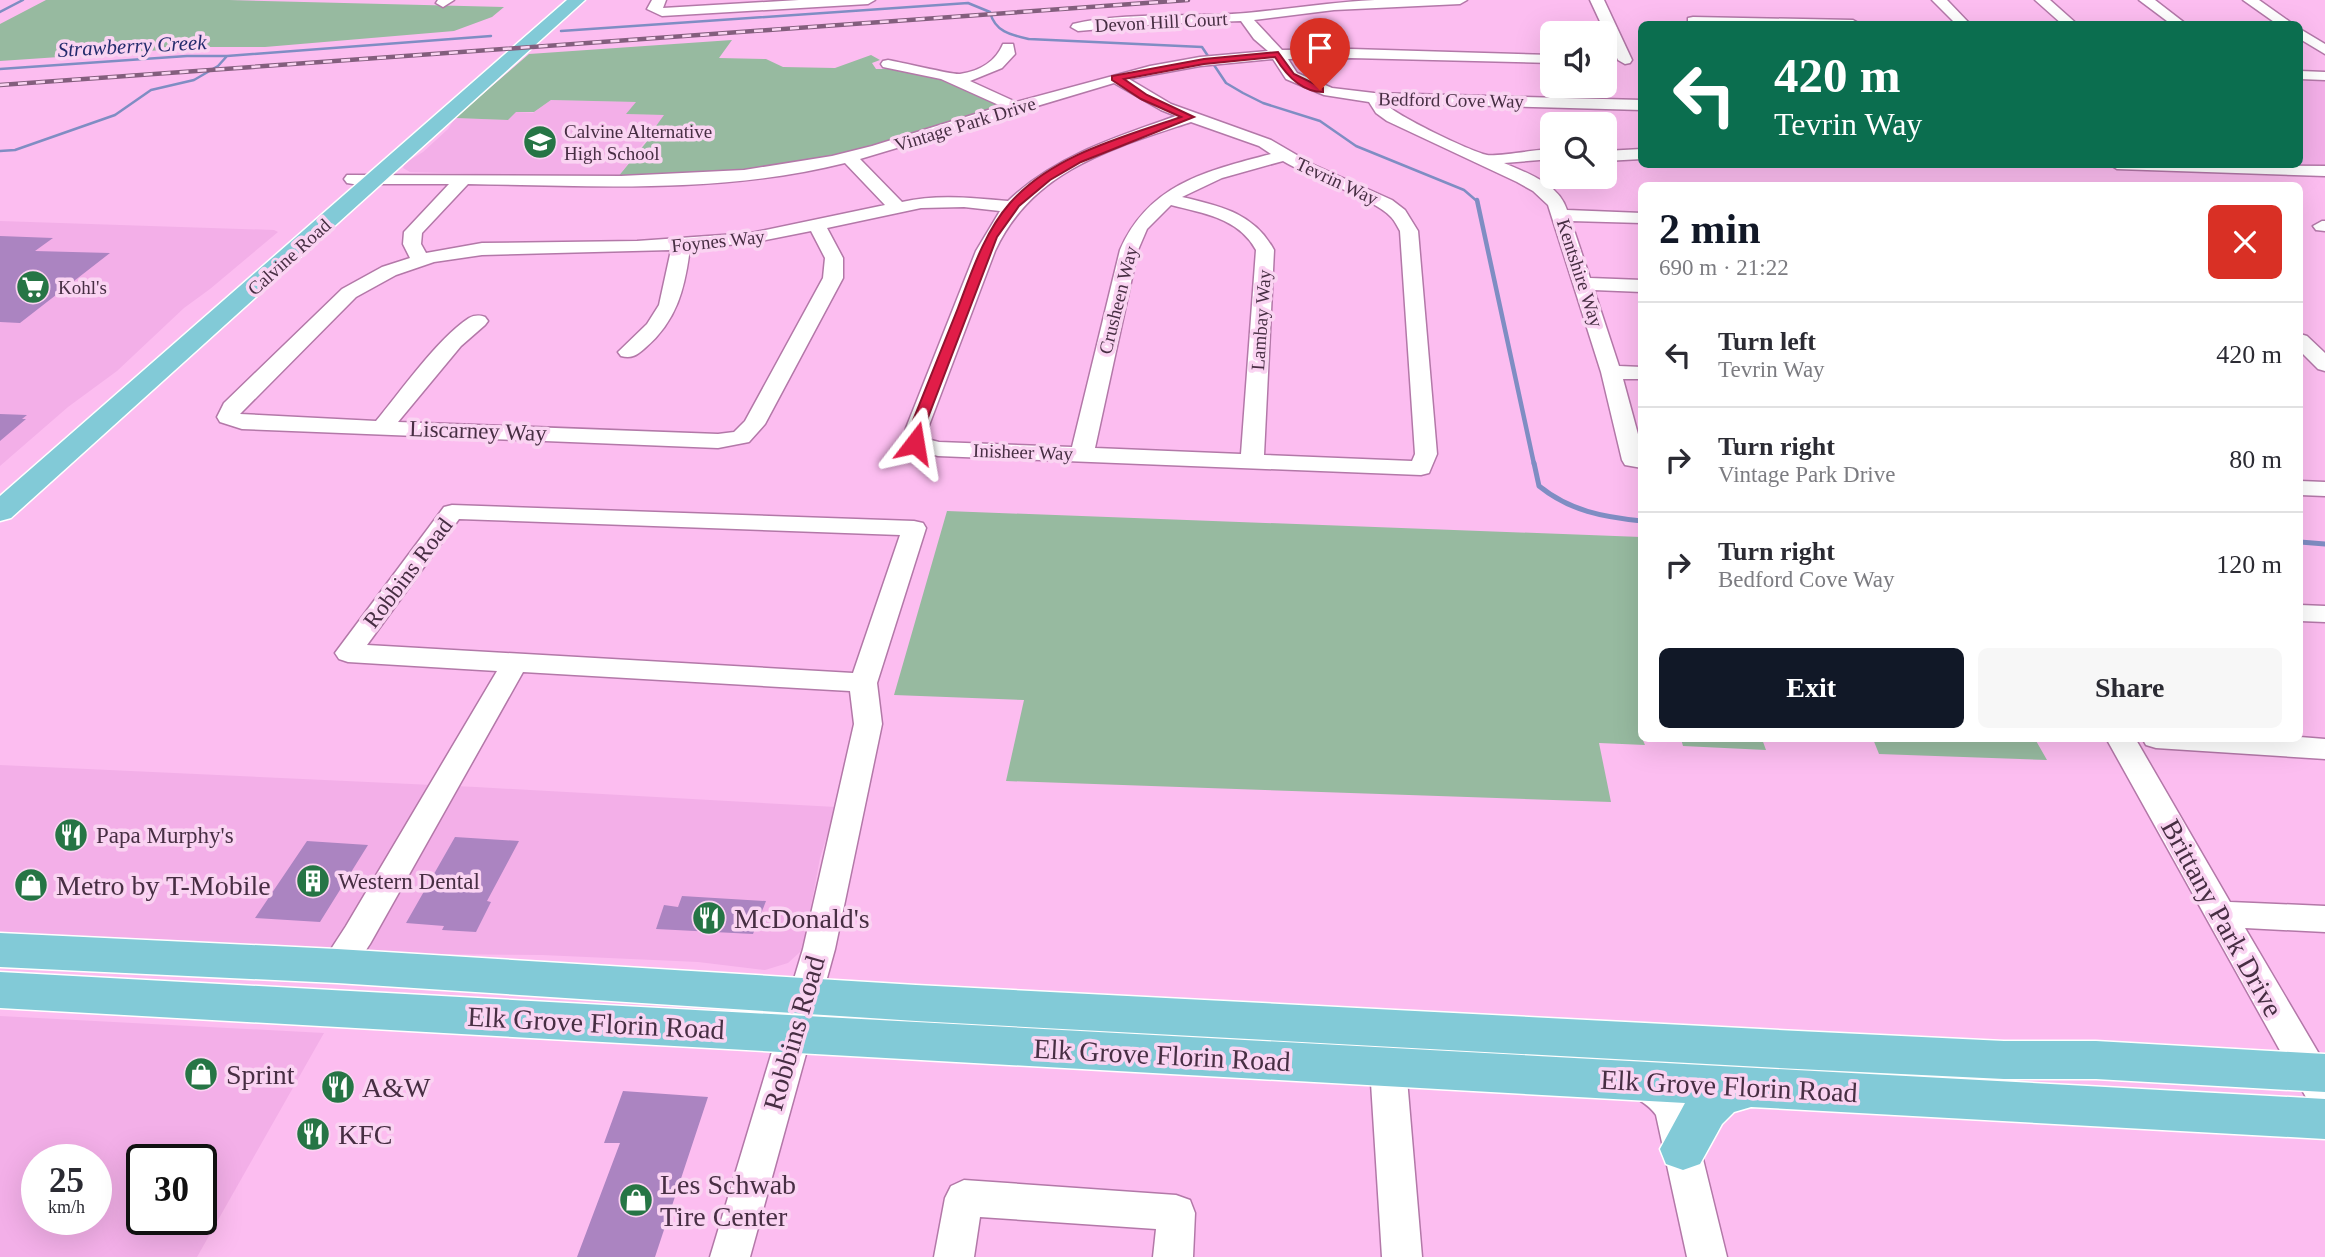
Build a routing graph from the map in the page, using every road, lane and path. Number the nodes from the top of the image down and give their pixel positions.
1 (562, 0) edge
2 (577, 0) edge
3 (659, 0) edge
4 (869, 0) edge
5 (1460, 0) edge
6 (1597, 0) edge
7 (1939, 0) edge
8 (2042, 0) edge
9 (2146, 0) edge
10 (2250, 0) edge
11 (786, 3) edge
12 (1840, 8) dead end
13 (1245, 17) junction
14 (1692, 19) edge
15 (1757, 21) edge
16 (1851, 21) edge
17 (1961, 21) edge
18 (2066, 21) edge
19 (2175, 21) edge
20 (2282, 21) edge
21 (1078, 27) dead end
22 (2325, 30) edge
23 (2303, 31) edge
24 (2303, 33) edge
25 (1008, 47) dead end
26 (2325, 50) edge
27 (1278, 54) junction
28 (1138, 57) dead end
29 (1540, 58) edge
30 (1223, 59) joint
31 (1617, 60) edge
32 (1625, 60) junction
33 (1638, 61) edge
34 (888, 64) dead end
35 (1152, 69) junction
36 (2303, 75) edge
37 (2325, 76) edge
38 (1116, 78) junction
39 (958, 80) junction
40 (1374, 98) junction
41 (1638, 105) edge
42 (1017, 108) junction
43 (1189, 117) junction
44 (1540, 154) edge
45 (1638, 154) edge
46 (1285, 155) junction
47 (1617, 155) edge
48 (849, 158) junction
49 (1488, 161) junction
50 (2122, 168) edge
51 (2222, 168) edge
52 (2324, 171) edge
53 (364, 179) junction
54 (464, 179) junction
55 (2135, 179) dead end
56 (1167, 199) junction
57 (897, 207) junction
58 (1012, 208) junction
59 (1562, 215) junction
60 (1638, 218) edge
61 (817, 226) junction
62 (681, 245) junction
63 (421, 260) junction
64 (1583, 284) junction
65 (226, 286) junction
66 (1638, 286) edge
67 (478, 321) dead end
68 (198, 338) junction
69 (162, 340) junction
70 (2303, 343) edge
71 (628, 352) dead end
72 (2325, 365) edge
73 (1611, 372) junction
74 (1638, 373) edge
75 (139, 390) junction
76 (383, 427) junction
77 (1082, 454) junction
78 (1638, 461) edge
79 (1252, 462) junction
80 (1421, 468) joint
81 (0, 488) edge
82 (2303, 488) edge
83 (2325, 489) edge
84 (0, 512) edge
85 (2303, 613) edge
86 (2325, 614) edge
87 (516, 663) junction
88 (863, 682) junction
89 (2122, 742) edge
90 (2217, 742) edge
91 (2325, 749) edge
92 (2221, 914) junction
93 (2325, 919) edge
94 (0, 950) edge
95 (89, 957) junction
96 (337, 966) junction
97 (0, 976) edge
98 (0, 990) edge
99 (799, 1015) junction
100 (1388, 1067) junction
101 (2320, 1080) edge
102 (1638, 1082) junction
103 (1752, 1087) junction
104 (2325, 1119) edge
105 (1683, 1149) junction
106 (730, 1257) edge
107 (954, 1257) edge
108 (1173, 1257) edge
109 (1402, 1257) edge
110 (1707, 1257) edge

1 - 53 main road, Calvine Road
2 - 53 main road, Calvine Road
3 - 11 street
4 - 11 street
5 - 13 street, Devon Hill Court
6 - 32 street
7 - 17 street
8 - 18 street
9 - 19 street
10 - 20 street
12 - 16 street
13 - 21 street, Devon Hill Court
13 - 27 street, Bedford Cove Way
14 - 15 street
22 - 23 street
24 - 26 street
25 - 39 street
27 - 29 street, Vintage Park Drive
27 - 30 street, Vintage Park Drive
27 - 40 street, Bedford Cove Way
28 - 35 street
30 - 35 street, Vintage Park Drive
31 - 32 street
32 - 33 street
34 - 39 street
35 - 38 street, Vintage Park Drive
36 - 37 street
38 - 42 street, Vintage Park Drive
38 - 43 street, Tevrin Way
39 - 42 street
40 - 41 street, Bedford Cove Way
40 - 49 street, Kentshire Way
42 - 48 street, Vintage Park Drive
43 - 46 street, Tevrin Way
43 - 58 street, Inisheer Way
44 - 49 street
45 - 47 street
46 - 56 street, Crusheen Way
46 - 80 street, Tevrin Way
48 - 54 street, Vintage Park Drive
48 - 57 street
49 - 59 street, Kentshire Way
50 - 55 street
51 - 52 street
53 - 54 street, Vintage Park Drive
53 - 65 main road, Calvine Road
53 - 68 main road, Calvine Road
54 - 63 street
56 - 77 street, Crusheen Way
56 - 79 street, Lambay Way
57 - 58 street, Foynes Way
57 - 61 street, Foynes Way
58 - 77 street, Inisheer Way
59 - 60 street
59 - 64 street, Kentshire Way
61 - 62 street, Foynes Way
61 - 76 street, Liscarney Way
62 - 63 street, Foynes Way
62 - 71 street
63 - 76 street, Liscarney Way
64 - 66 street
64 - 73 street, Kentshire Way
65 - 68 main road
65 - 69 main road, Calvine Road
67 - 76 street
68 - 75 main road, Calvine Road
69 - 75 main road
69 - 81 main road, Calvine Road
70 - 72 street
73 - 74 street
73 - 78 street, Kentshire Way
75 - 84 main road, Calvine Road
77 - 79 street, Inisheer Way
79 - 80 street, Inisheer Way
82 - 83 street
85 - 86 street
87 - 88 street, Robbins Road
87 - 88 street, Robbins Road
87 - 96 street
88 - 99 street, Robbins Road
89 - 92 street, Brittany Park Drive
90 - 91 street
92 - 93 street
92 - 101 street, Brittany Park Drive
94 - 95 main road, Elk Grove Florin Road
95 - 96 main road, Elk Grove Florin Road
95 - 97 main road
96 - 99 main road, Elk Grove Florin Road
98 - 99 main road, Elk Grove Florin Road
99 - 100 main road, Elk Grove Florin Road
99 - 101 main road, Elk Grove Florin Road
99 - 106 street, Robbins Road
100 - 102 main road, Elk Grove Florin Road
100 - 109 street
102 - 103 main road, Elk Grove Florin Road
102 - 105 street
103 - 104 main road, Elk Grove Florin Road
103 - 105 main road
105 - 110 street
107 - 108 street

